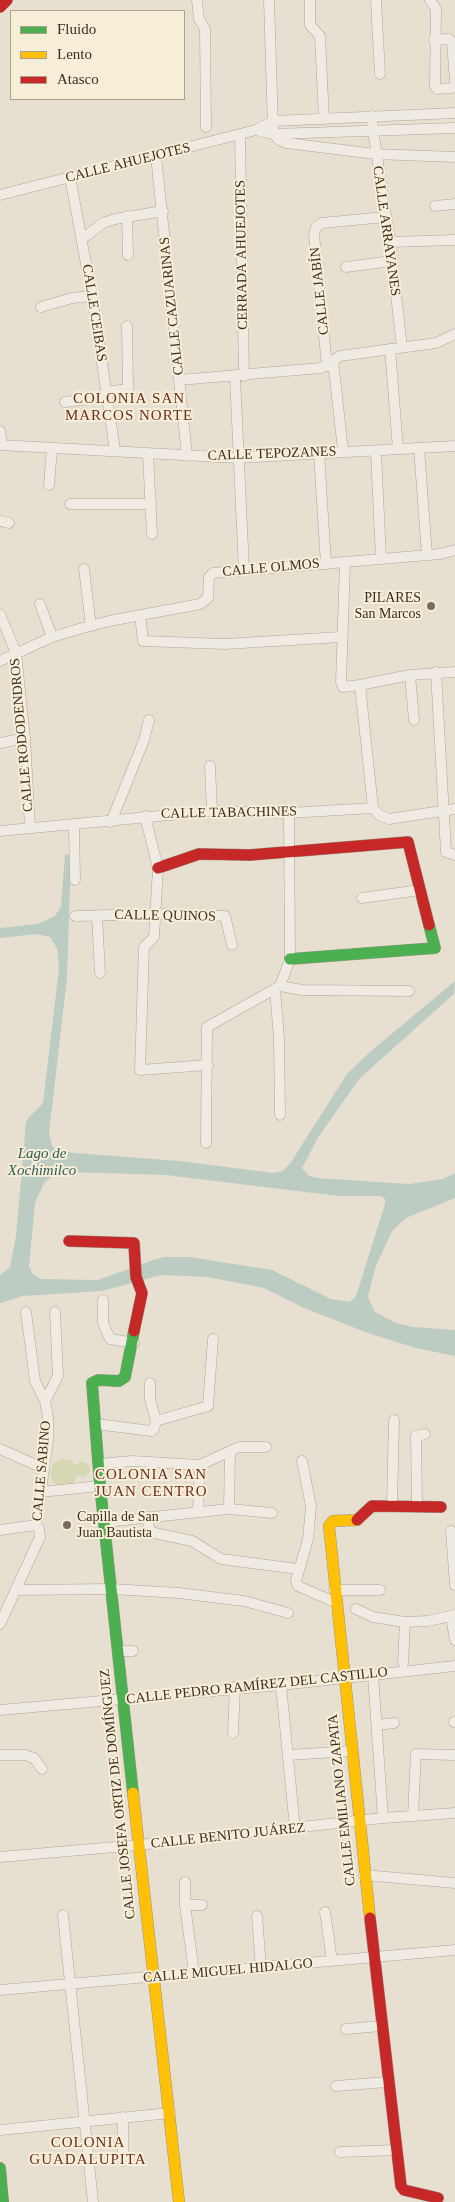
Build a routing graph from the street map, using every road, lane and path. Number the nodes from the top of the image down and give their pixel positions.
1 (7, 0) edge
2 (197, 0) edge
3 (269, 0) edge
4 (310, 0) edge
5 (376, 0) edge
6 (430, 0) edge
7 (0, 7) edge
8 (434, 40) junction
9 (380, 74) dead end
10 (455, 83) edge
11 (455, 113) edge
12 (371, 116) junction
13 (324, 119) junction
14 (273, 121) junction
15 (206, 127) dead end
16 (455, 128) edge
17 (256, 130) junction
18 (374, 130) junction
19 (240, 134) junction
20 (274, 134) junction
21 (375, 154) junction
22 (156, 156) junction
23 (455, 157) edge
24 (70, 177) junction
25 (0, 195) edge
26 (455, 204) edge
27 (435, 206) dead end
28 (163, 211) junction
29 (127, 216) junction
30 (385, 217) junction
31 (82, 239) junction
32 (455, 240) edge
33 (390, 242) junction
34 (128, 255) dead end
35 (392, 261) junction
36 (346, 267) dead end
37 (92, 296) junction
38 (41, 308) dead end
39 (127, 326) dead end
40 (455, 334) edge
41 (402, 347) junction
42 (390, 349) junction
43 (330, 363) junction
44 (240, 377) junction
45 (179, 380) junction
46 (106, 395) junction
47 (65, 402) dead end
48 (0, 431) edge
49 (1, 445) edge
50 (455, 446) edge
51 (52, 448) junction
52 (419, 448) junction
53 (398, 449) junction
54 (115, 450) junction
55 (343, 451) junction
56 (376, 452) junction
57 (319, 453) junction
58 (148, 454) junction
59 (187, 456) junction
60 (237, 458) junction
61 (49, 486) dead end
62 (70, 504) dead end
63 (151, 504) junction
64 (152, 534) dead end
65 (455, 550) edge
66 (427, 555) junction
67 (381, 559) junction
68 (345, 562) junction
69 (326, 564) junction
70 (84, 569) dead end
71 (244, 570) junction
72 (40, 604) dead end
73 (0, 614) edge
74 (140, 615) junction
75 (92, 626) junction
76 (52, 637) junction
77 (342, 637) junction
78 (16, 653) junction
79 (0, 661) edge
80 (436, 672) junction
81 (455, 672) edge
82 (410, 675) junction
83 (360, 685) junction
84 (149, 720) dead end
85 (414, 720) dead end
86 (25, 738) junction
87 (0, 743) edge
88 (210, 766) dead end
89 (373, 808) junction
90 (455, 809) edge
91 (212, 811) junction
92 (444, 811) junction
93 (289, 813) junction
94 (145, 816) junction
95 (111, 822) junction
96 (74, 826) junction
97 (30, 828) junction
98 (0, 831) edge
99 (290, 850) junction
100 (455, 855) edge
101 (158, 868) junction
102 (75, 880) dead end
103 (420, 890) junction
104 (362, 898) dead end
105 (156, 914) junction
106 (97, 915) junction
107 (75, 916) dead end
108 (232, 945) dead end
109 (290, 959) junction
110 (100, 973) dead end
111 (277, 988) junction
112 (409, 991) dead end
113 (208, 1065) junction
114 (280, 1115) dead end
115 (206, 1143) dead end
116 (69, 1240) dead end
117 (103, 1300) dead end
118 (26, 1312) dead end
119 (55, 1312) dead end
120 (213, 1339) dead end
121 (134, 1343) junction
122 (150, 1383) dead end
123 (45, 1401) junction
124 (394, 1420) dead end
125 (156, 1421) junction
126 (96, 1424) junction
127 (425, 1434) dead end
128 (266, 1447) dead end
129 (0, 1449) edge
130 (230, 1451) junction
131 (302, 1461) dead end
132 (99, 1464) junction
133 (200, 1465) junction
134 (43, 1468) junction
135 (100, 1486) junction
136 (40, 1492) junction
137 (392, 1505) junction
138 (417, 1506) junction
139 (441, 1506) dead end
140 (229, 1509) junction
141 (198, 1511) junction
142 (272, 1513) dead end
143 (147, 1516) junction
144 (105, 1522) junction
145 (36, 1525) junction
146 (0, 1530) edge
147 (451, 1531) dead end
148 (298, 1569) junction
149 (455, 1585) edge
150 (15, 1590) junction
151 (112, 1590) junction
152 (334, 1590) junction
153 (380, 1590) dead end
154 (337, 1603) junction
155 (356, 1609) dead end
156 (288, 1613) dead end
157 (453, 1616) edge
158 (404, 1622) junction
159 (0, 1624) edge
160 (455, 1640) edge
161 (118, 1651) junction
162 (133, 1651) dead end
163 (403, 1663) dead end
164 (455, 1666) edge
165 (373, 1675) junction
166 (345, 1677) junction
167 (281, 1684) junction
168 (235, 1687) junction
169 (123, 1700) junction
170 (0, 1710) edge
171 (394, 1723) dead end
172 (377, 1725) junction
173 (233, 1733) dead end
174 (352, 1751) junction
175 (0, 1755) edge
176 (288, 1755) junction
177 (455, 1755) edge
178 (42, 1769) dead end
179 (455, 1813) edge
180 (413, 1815) junction
181 (383, 1818) junction
182 (359, 1820) junction
183 (295, 1829) junction
184 (138, 1845) junction
185 (0, 1857) edge
186 (364, 1875) junction
187 (184, 1882) dead end
188 (455, 1883) edge
189 (185, 1905) junction
190 (202, 1905) dead end
191 (325, 1912) dead end
192 (63, 1915) dead end
193 (257, 1916) dead end
194 (455, 1950) edge
195 (373, 1958) junction
196 (332, 1961) junction
197 (260, 1968) junction
198 (194, 1974) junction
199 (152, 1978) junction
200 (70, 1985) junction
201 (0, 1990) edge
202 (381, 2026) junction
203 (346, 2029) dead end
204 (387, 2082) junction
205 (336, 2086) dead end
206 (170, 2113) junction
207 (123, 2117) junction
208 (85, 2122) junction
209 (0, 2130) edge
210 (397, 2150) junction
211 (340, 2152) dead end
212 (124, 2161) dead end
213 (0, 2168) edge
214 (438, 2198) dead end
215 (3, 2202) edge
216 (93, 2202) edge
217 (179, 2202) edge

1 - 7 street
2 - 15 street
3 - 14 street
4 - 13 street
5 - 9 street
6 - 8 street
8 - 10 street
8 - 10 street
11 - 12 street, CALLE AHUEJOTES
12 - 13 street, CALLE AHUEJOTES
12 - 18 street, CALLE ARRAYANES
13 - 14 street, CALLE AHUEJOTES
14 - 17 street, CALLE AHUEJOTES
14 - 20 street
16 - 18 street, CALLE AHUEJOTES
17 - 19 street, CALLE AHUEJOTES
17 - 20 street, CALLE AHUEJOTES
18 - 20 street, CALLE AHUEJOTES
18 - 21 street, CALLE ARRAYANES
19 - 22 street, CALLE AHUEJOTES
19 - 44 street, CERRADA AHUEJOTES
20 - 21 street
21 - 23 street
21 - 30 street, CALLE ARRAYANES
22 - 24 street, CALLE AHUEJOTES
22 - 28 street, CALLE CAZUARINAS
24 - 25 street, CALLE AHUEJOTES
24 - 31 street, CALLE CEIBAS
26 - 27 street
28 - 29 street
28 - 45 street, CALLE CAZUARINAS
29 - 31 street
29 - 34 street
30 - 33 street, CALLE ARRAYANES
30 - 43 street, CALLE JABÍN
31 - 37 street, CALLE CEIBAS
32 - 33 street
33 - 35 street, CALLE ARRAYANES
35 - 36 street
35 - 41 street, CALLE ARRAYANES
37 - 38 street
37 - 46 street, CALLE CEIBAS
39 - 46 street
40 - 41 street
41 - 42 street
42 - 43 street
42 - 53 street
43 - 44 street
43 - 55 street, CALLE JABÍN
44 - 45 street
44 - 60 street, CERRADA AHUEJOTES
45 - 59 street, CALLE CAZUARINAS
46 - 47 street
46 - 54 street, CALLE CEIBAS
48 - 49 street
49 - 51 street, CALLE TEPOZANES
50 - 52 street, CALLE TEPOZANES
51 - 54 street, CALLE TEPOZANES
51 - 61 street
52 - 53 street, CALLE TEPOZANES
52 - 66 street
53 - 56 street, CALLE TEPOZANES
54 - 58 street, CALLE TEPOZANES
55 - 56 street, CALLE TEPOZANES
55 - 57 street, CALLE TEPOZANES
56 - 67 street
57 - 60 street, CALLE TEPOZANES
57 - 69 street
58 - 59 street, CALLE TEPOZANES
58 - 63 street
59 - 60 street, CALLE TEPOZANES
60 - 71 street, CERRADA AHUEJOTES
62 - 63 street
63 - 64 street
65 - 66 street, CALLE OLMOS
66 - 67 street, CALLE OLMOS
67 - 68 street, CALLE OLMOS
68 - 69 street, CALLE OLMOS
68 - 77 street
69 - 71 street, CALLE OLMOS
70 - 75 street
71 - 74 street, CALLE OLMOS
72 - 76 street
73 - 78 street, CALLE RODODENDROS
74 - 75 street, CALLE OLMOS
74 - 77 street
75 - 76 street, CALLE OLMOS
76 - 78 street, CALLE OLMOS
77 - 83 street
78 - 79 street, CALLE OLMOS
78 - 86 street, CALLE RODODENDROS
80 - 81 street
80 - 82 street
80 - 92 street
82 - 83 street
82 - 85 street
83 - 89 street
84 - 95 street
86 - 87 street
86 - 97 street, CALLE RODODENDROS
88 - 91 street
89 - 92 street, CALLE TABACHINES
89 - 93 street, CALLE TABACHINES
90 - 92 street, CALLE TABACHINES
91 - 93 street, CALLE TABACHINES
91 - 94 street, CALLE TABACHINES
92 - 100 street
93 - 99 street
94 - 95 street, CALLE TABACHINES
94 - 101 street
95 - 96 street, CALLE TABACHINES
96 - 97 street, CALLE TABACHINES
96 - 102 street
97 - 98 street, CALLE TABACHINES
99 - 101 street
99 - 103 street
99 - 109 street
101 - 105 street
103 - 104 street
103 - 109 street
105 - 106 street, CALLE QUINOS
105 - 108 street, CALLE QUINOS
105 - 113 street
106 - 107 street, CALLE QUINOS
106 - 110 street
109 - 111 street
111 - 112 street
111 - 113 street
111 - 114 street
113 - 115 street
116 - 121 street
117 - 121 street
118 - 123 street, CALLE SABINO
119 - 123 street
120 - 125 street
121 - 126 street, CALLE JOSEFA ORTIZ DE DOMÍNGUEZ
122 - 125 street
123 - 134 street, CALLE SABINO
124 - 137 street
125 - 126 street
126 - 132 street, CALLE JOSEFA ORTIZ DE DOMÍNGUEZ
127 - 138 street
128 - 130 street
129 - 134 street
130 - 133 street
130 - 140 street
131 - 148 street
132 - 133 street
132 - 135 street, CALLE JOSEFA ORTIZ DE DOMÍNGUEZ
133 - 141 street
134 - 136 street, CALLE SABINO
135 - 136 street
135 - 144 street, CALLE JOSEFA ORTIZ DE DOMÍNGUEZ
136 - 145 street, CALLE SABINO
137 - 138 street, CALLE EMILIANO ZAPATA
137 - 152 street, CALLE EMILIANO ZAPATA
138 - 139 street, CALLE EMILIANO ZAPATA
140 - 141 street
140 - 142 street
141 - 143 street
143 - 144 street
143 - 148 street
144 - 151 street, CALLE JOSEFA ORTIZ DE DOMÍNGUEZ
145 - 146 street
145 - 150 street, CALLE SABINO
147 - 149 street
148 - 154 street
150 - 151 street
150 - 159 street, CALLE SABINO
151 - 156 street
151 - 161 street, CALLE JOSEFA ORTIZ DE DOMÍNGUEZ
152 - 153 street
152 - 154 street, CALLE EMILIANO ZAPATA
154 - 166 street, CALLE EMILIANO ZAPATA
155 - 158 street
157 - 158 street
157 - 160 street
158 - 163 street
161 - 162 street
161 - 169 street, CALLE JOSEFA ORTIZ DE DOMÍNGUEZ
164 - 165 street, CALLE PEDRO RAMÍREZ DEL CASTILLO
165 - 166 street, CALLE PEDRO RAMÍREZ DEL CASTILLO
165 - 172 street
166 - 167 street, CALLE PEDRO RAMÍREZ DEL CASTILLO
166 - 174 street, CALLE EMILIANO ZAPATA
167 - 168 street, CALLE PEDRO RAMÍREZ DEL CASTILLO
167 - 176 street
168 - 169 street, CALLE PEDRO RAMÍREZ DEL CASTILLO
168 - 173 street
169 - 170 street, CALLE PEDRO RAMÍREZ DEL CASTILLO
169 - 184 street, CALLE JOSEFA ORTIZ DE DOMÍNGUEZ
171 - 172 street
172 - 181 street
174 - 176 street
174 - 182 street, CALLE EMILIANO ZAPATA
175 - 178 street
176 - 183 street
177 - 180 street
179 - 180 street, CALLE BENITO JUÁREZ
180 - 181 street, CALLE BENITO JUÁREZ
181 - 182 street, CALLE BENITO JUÁREZ
182 - 183 street, CALLE BENITO JUÁREZ
182 - 186 street, CALLE EMILIANO ZAPATA
183 - 184 street, CALLE BENITO JUÁREZ
184 - 185 street, CALLE BENITO JUÁREZ
184 - 199 street, CALLE JOSEFA ORTIZ DE DOMÍNGUEZ
186 - 188 street
186 - 195 street, CALLE EMILIANO ZAPATA
187 - 189 street
189 - 190 street
189 - 198 street
191 - 196 street
192 - 200 street
193 - 197 street
194 - 195 street, CALLE MIGUEL HIDALGO
195 - 196 street, CALLE MIGUEL HIDALGO
195 - 202 street, CALLE EMILIANO ZAPATA
196 - 197 street, CALLE MIGUEL HIDALGO
197 - 198 street, CALLE MIGUEL HIDALGO
198 - 199 street, CALLE MIGUEL HIDALGO
199 - 200 street, CALLE MIGUEL HIDALGO
199 - 206 street, CALLE JOSEFA ORTIZ DE DOMÍNGUEZ
200 - 201 street, CALLE MIGUEL HIDALGO
200 - 208 street
202 - 203 street
202 - 204 street, CALLE EMILIANO ZAPATA
204 - 205 street
204 - 210 street, CALLE EMILIANO ZAPATA
206 - 207 street
206 - 217 street, CALLE JOSEFA ORTIZ DE DOMÍNGUEZ
207 - 208 street
207 - 212 street
208 - 209 street
208 - 216 street
210 - 211 street
210 - 214 street, CALLE EMILIANO ZAPATA
213 - 215 street

